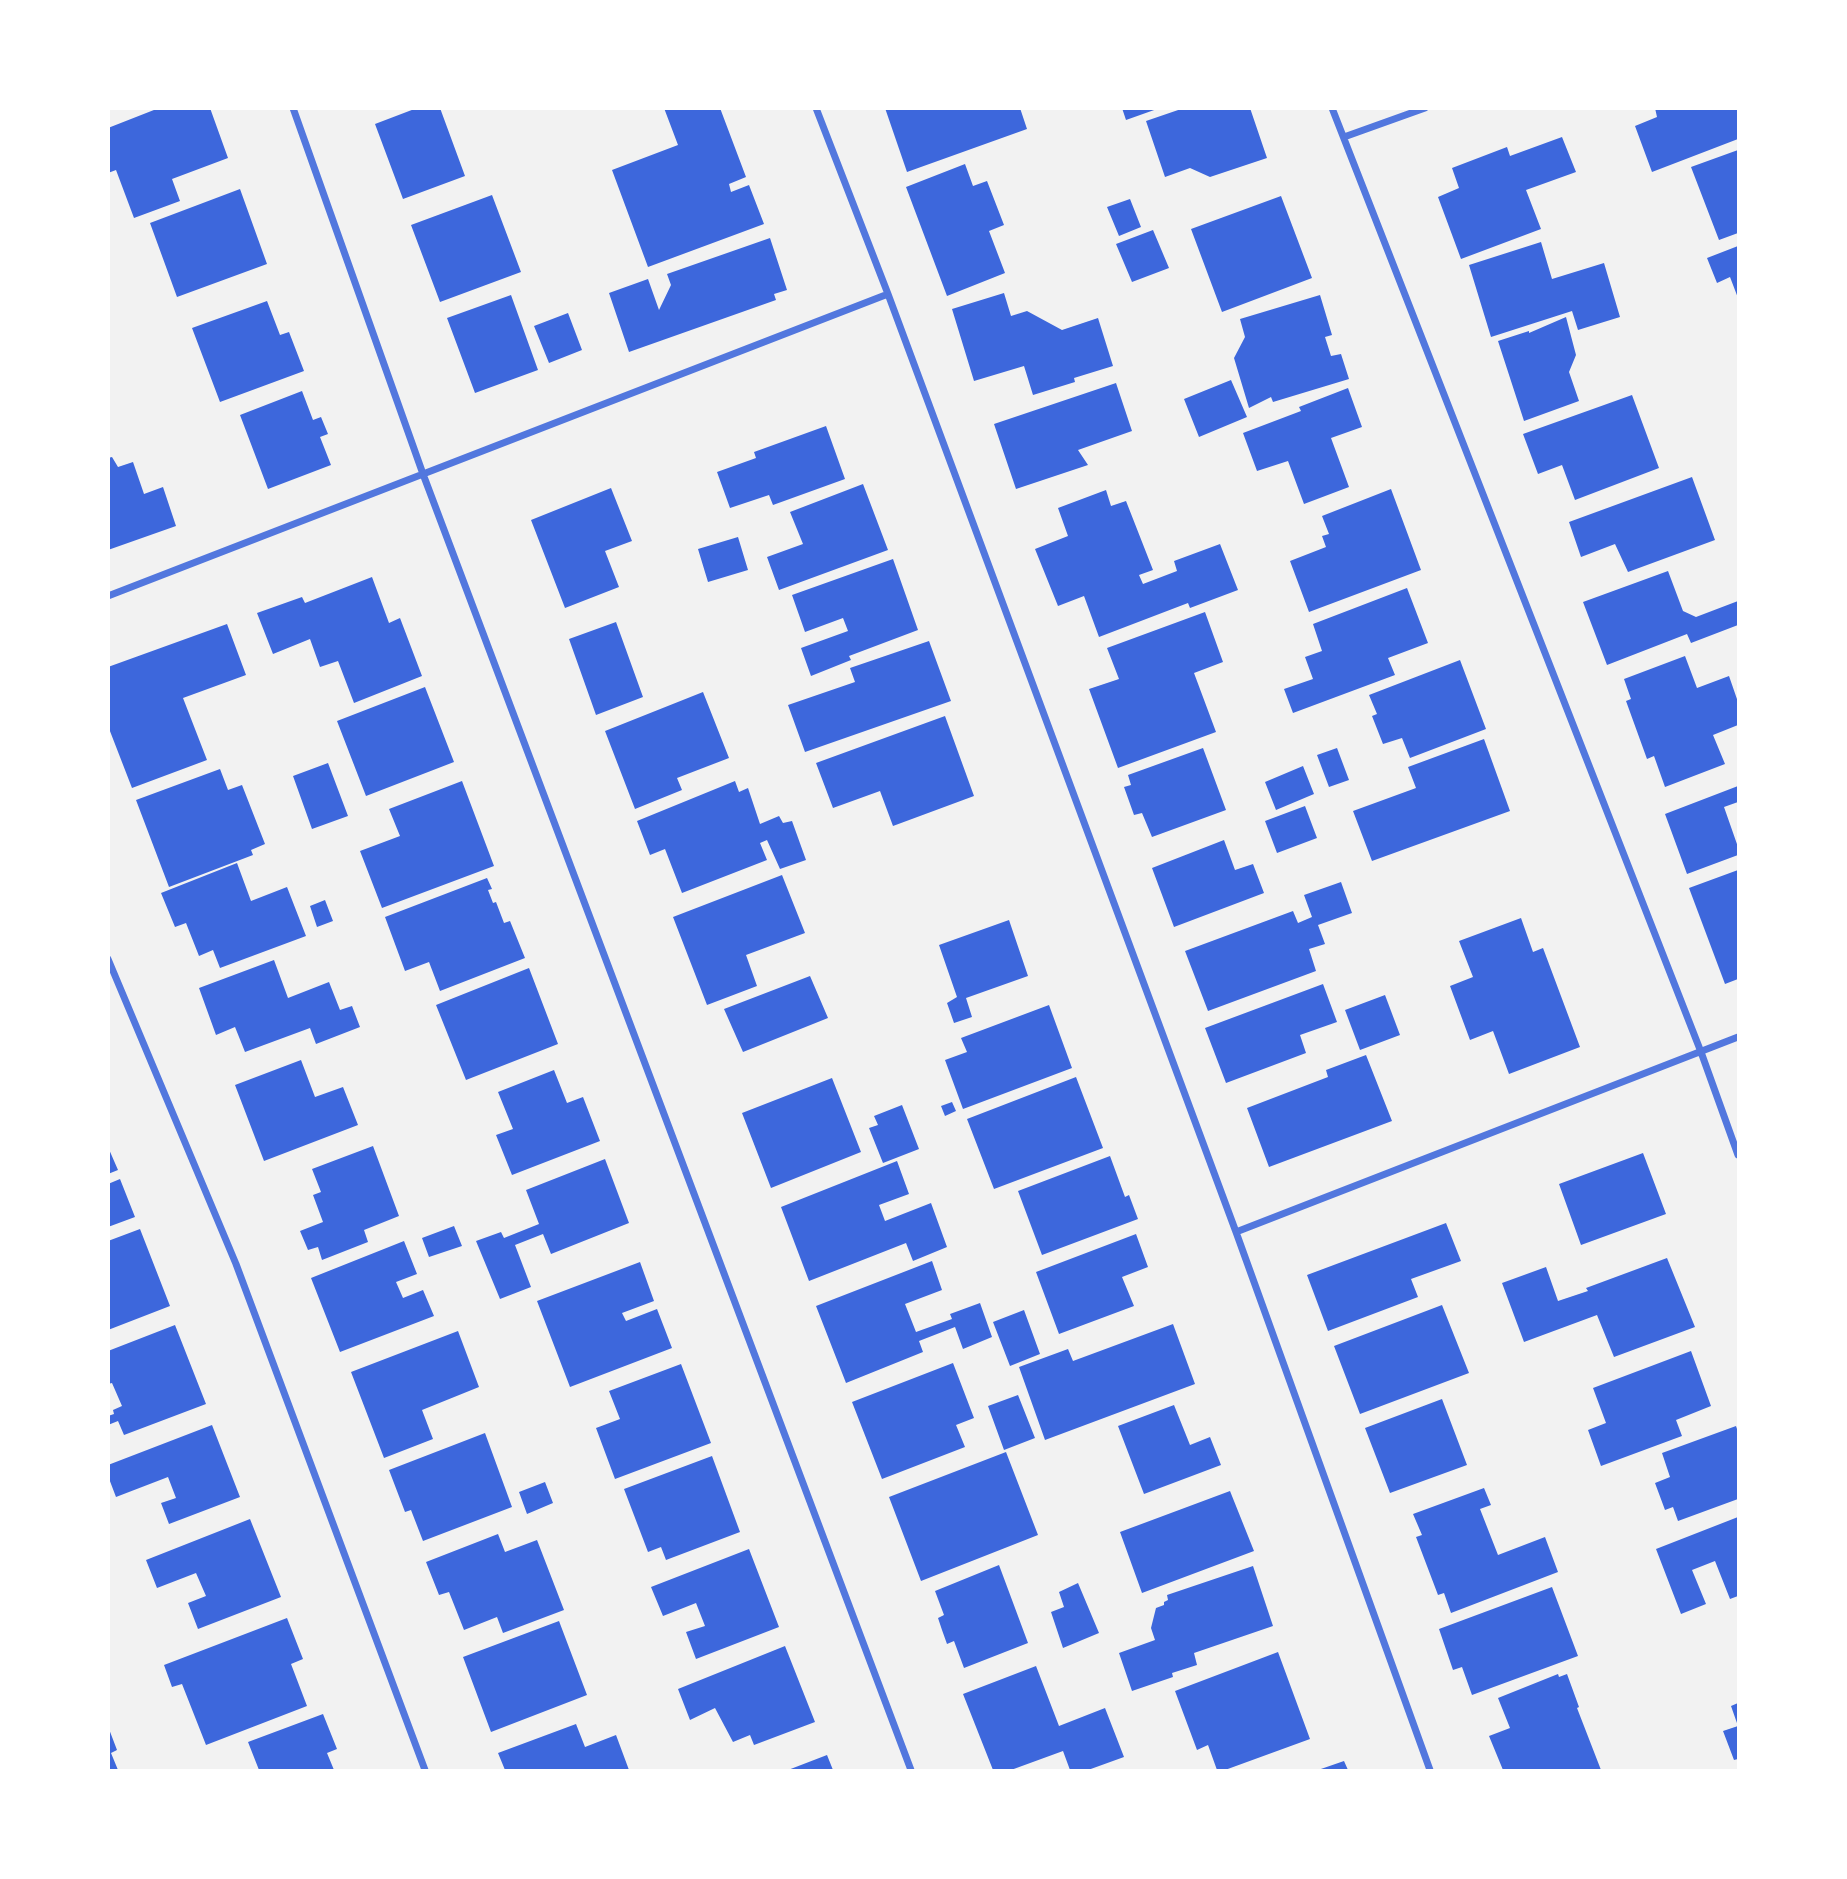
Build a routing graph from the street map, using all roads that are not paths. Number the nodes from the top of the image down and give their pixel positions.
1 (293, 108) edge
2 (816, 108) edge
3 (1332, 108) edge
4 (1425, 108) edge
5 (1344, 137) junction
6 (888, 294) junction
7 (424, 474) junction
8 (108, 596) edge
9 (108, 958) edge
10 (1738, 1037) edge
11 (1701, 1052) junction
12 (1738, 1155) edge
13 (1236, 1232) junction
14 (425, 1770) edge
15 (911, 1770) edge
16 (1430, 1770) edge

1 - 7 street
2 - 6 street
3 - 5 street
4 - 5 street
5 - 11 street
6 - 7 street
6 - 13 street
7 - 8 street
7 - 15 street
9 - 14 street
10 - 11 street
11 - 12 street
11 - 13 street
13 - 16 street

